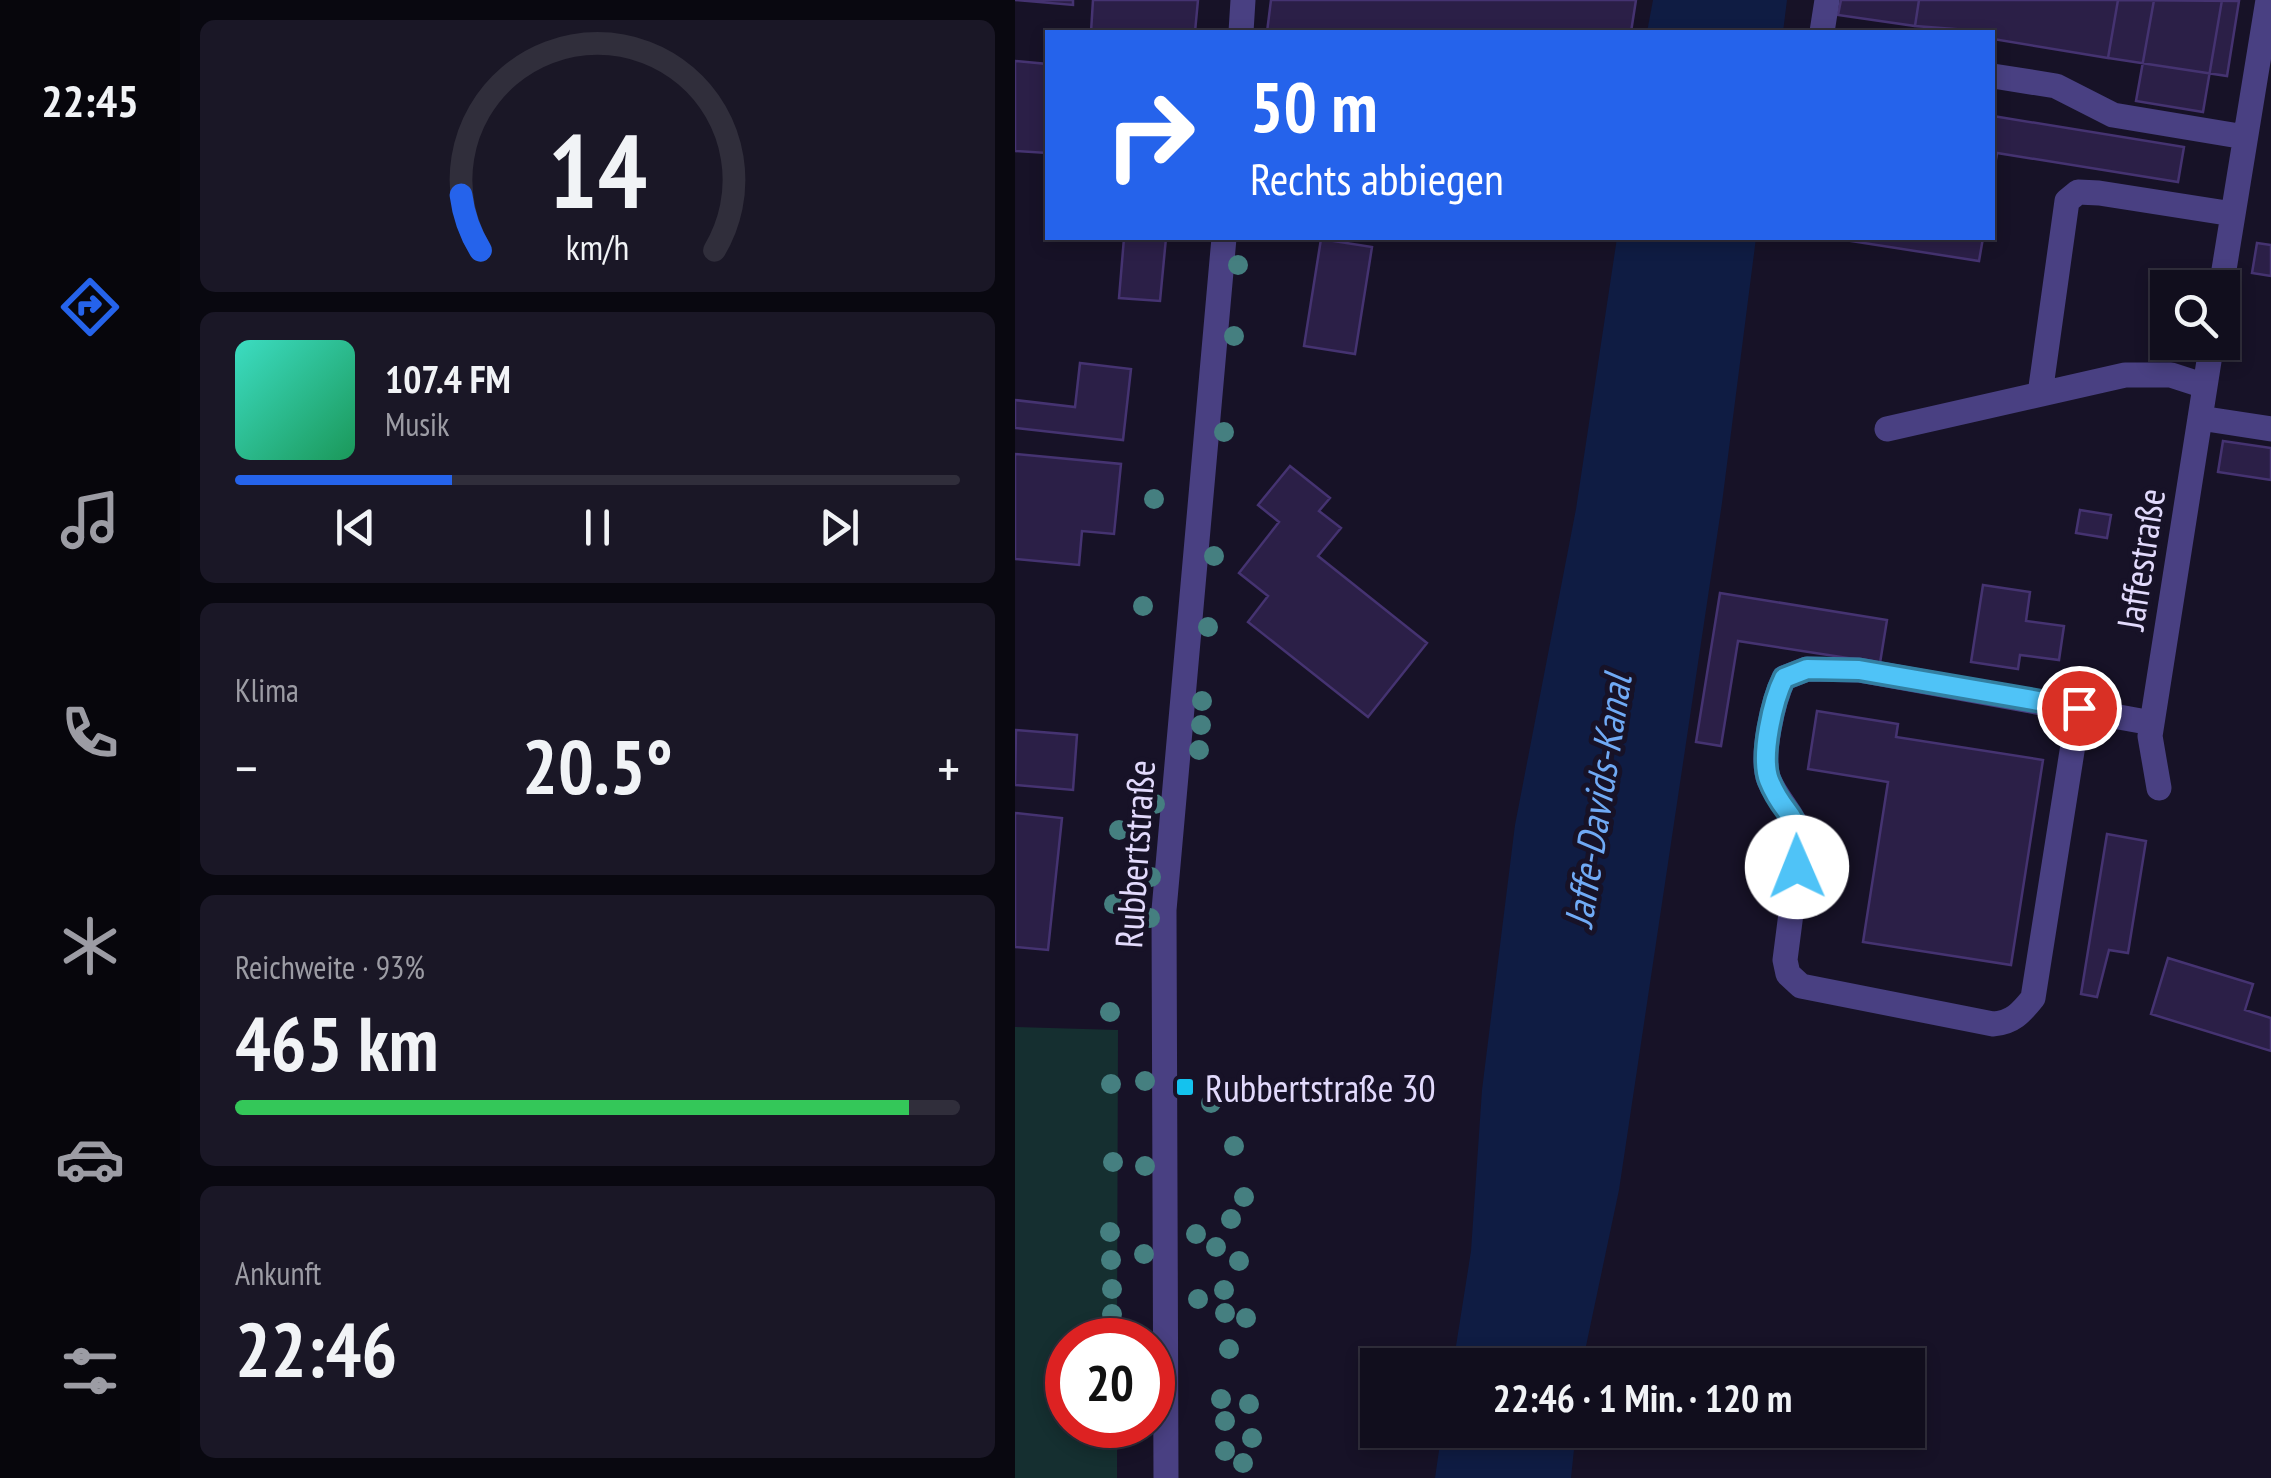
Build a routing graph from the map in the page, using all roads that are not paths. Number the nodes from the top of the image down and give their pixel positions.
1 (1243, 0) edge
2 (1827, 0) edge
3 (2268, 0) edge
4 (1241, 30) edge
5 (1822, 30) edge
6 (1995, 76) edge
7 (2245, 137) junction
8 (2233, 214) junction
9 (1223, 240) edge
10 (2224, 270) edge
11 (2210, 360) edge
12 (2205, 386) junction
13 (2040, 394) junction
14 (2201, 418) junction
15 (1887, 428) dead end
16 (2271, 429) edge
17 (2079, 708) junction
18 (2151, 723) junction
19 (2159, 788) dead end
20 (1166, 1478) edge

1 - 4 street
2 - 5 street
3 - 7 street
6 - 7 street
7 - 8 street
8 - 10 street
8 - 13 street
9 - 20 street, Rubbertstraße
11 - 12 street, Jaffestraße
12 - 13 street
12 - 14 street, Jaffestraße
13 - 15 street
14 - 16 street
14 - 18 street, Jaffestraße
17 - 17 street
17 - 18 street
18 - 19 street, Jaffestraße

